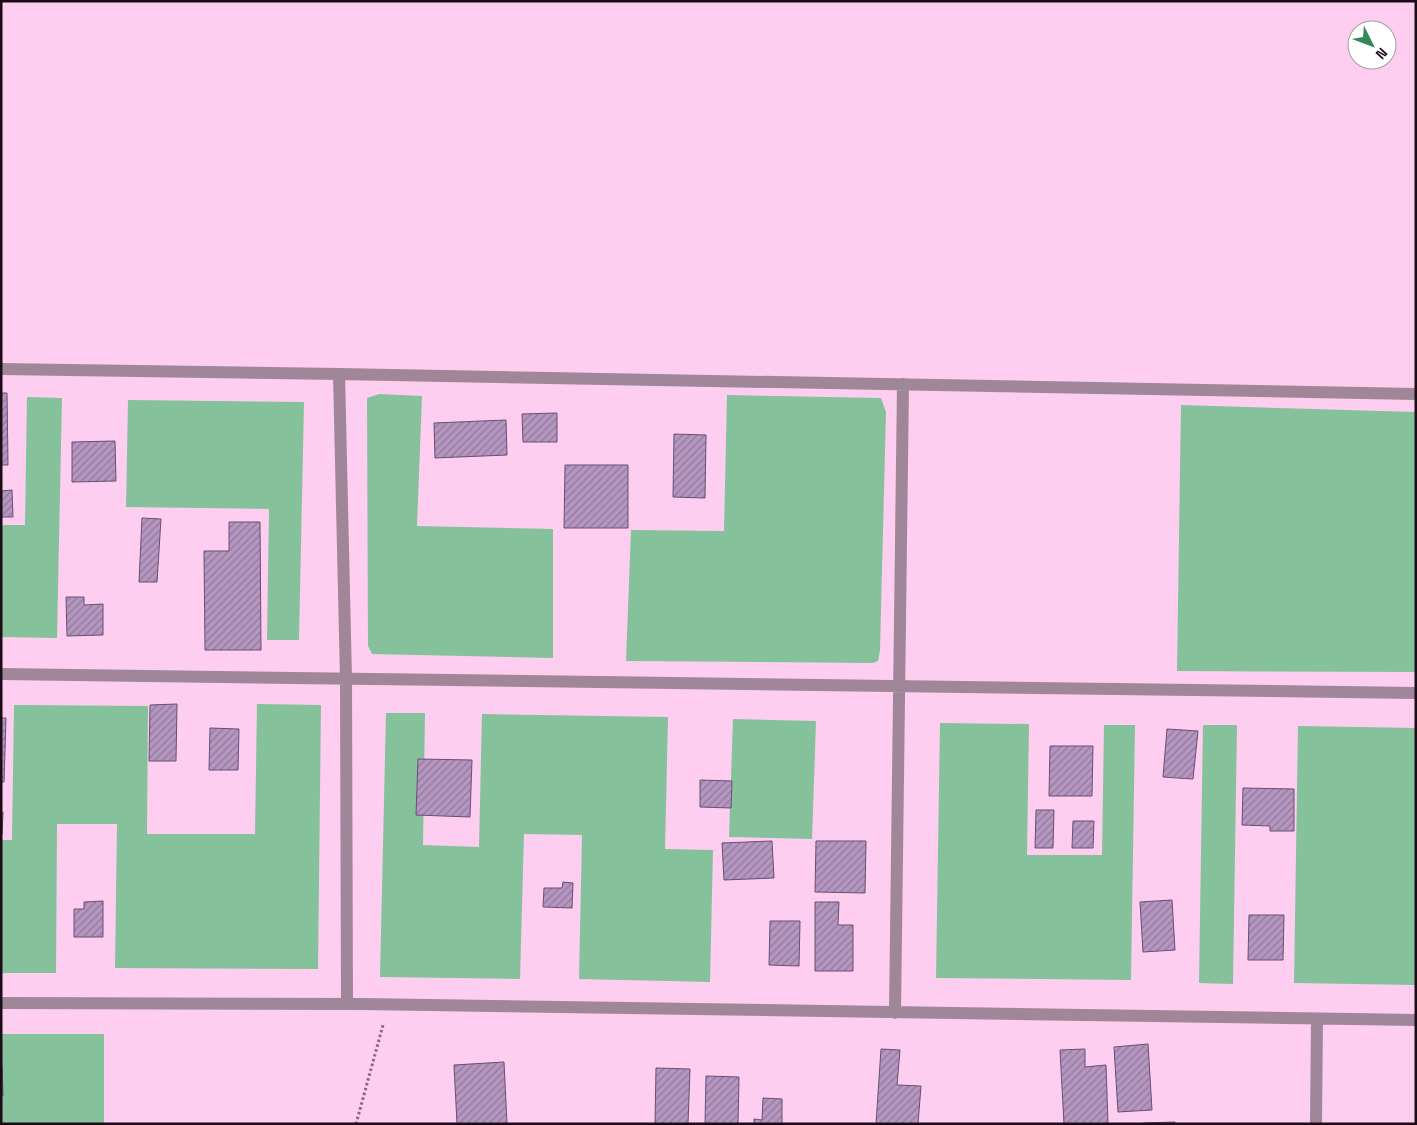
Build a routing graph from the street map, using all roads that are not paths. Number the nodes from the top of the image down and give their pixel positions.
1 (1, 369) edge
2 (339, 374) junction
3 (903, 384) junction
4 (1416, 394) edge
5 (1, 674) edge
6 (346, 679) junction
7 (899, 686) junction
8 (1416, 693) edge
9 (1, 1003) edge
10 (347, 1004) junction
11 (895, 1013) junction
12 (1317, 1019) junction
13 (1416, 1020) edge
14 (1316, 1124) edge

1 - 2 street
2 - 3 street
2 - 6 street
3 - 4 street
3 - 7 street
5 - 6 street
6 - 7 street
6 - 10 street
7 - 8 street
7 - 11 street
9 - 10 street
10 - 11 street
11 - 12 street
12 - 13 street
12 - 14 street

